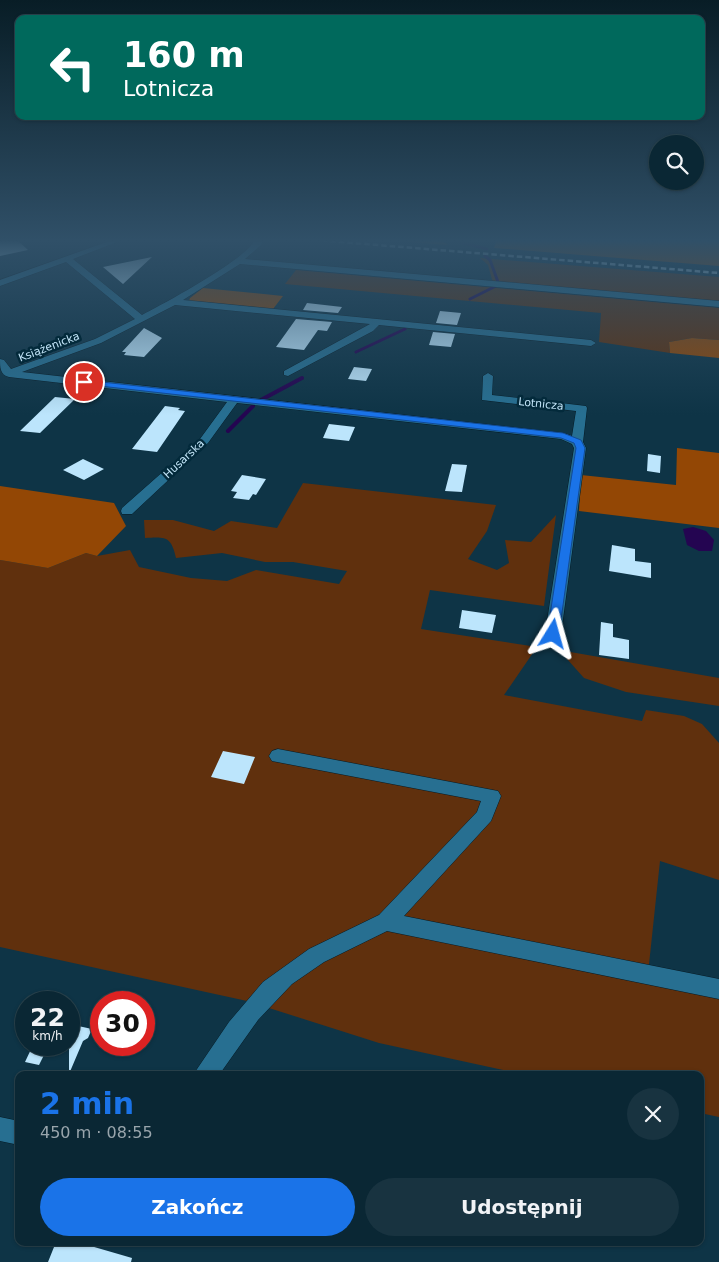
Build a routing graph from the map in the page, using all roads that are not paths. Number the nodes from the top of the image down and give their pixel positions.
1 (115, 298) edge
2 (180, 298) edge
3 (651, 298) edge
4 (174, 302) junction
5 (719, 304) edge
6 (142, 320) junction
7 (377, 322) junction
8 (591, 343) dead end
9 (0, 362) edge
10 (288, 373) dead end
11 (5, 375) edge
12 (488, 376) dead end
13 (234, 400) junction
14 (578, 442) junction
15 (127, 511) dead end
16 (553, 634) dead end
17 (278, 756) dead end
18 (386, 922) junction
19 (719, 989) edge
20 (208, 1071) edge
21 (0, 1129) edge
22 (15, 1131) edge

1 - 6 street
2 - 4 street, Książenicka
3 - 5 street
4 - 6 street, Książenicka
4 - 7 street
6 - 11 street, Książenicka
7 - 8 street
7 - 10 street
9 - 11 street
11 - 13 street
12 - 14 street, Lotnicza
13 - 14 street
13 - 15 street, Husarska
14 - 16 street
17 - 18 street
18 - 19 street
18 - 20 street
21 - 22 street

